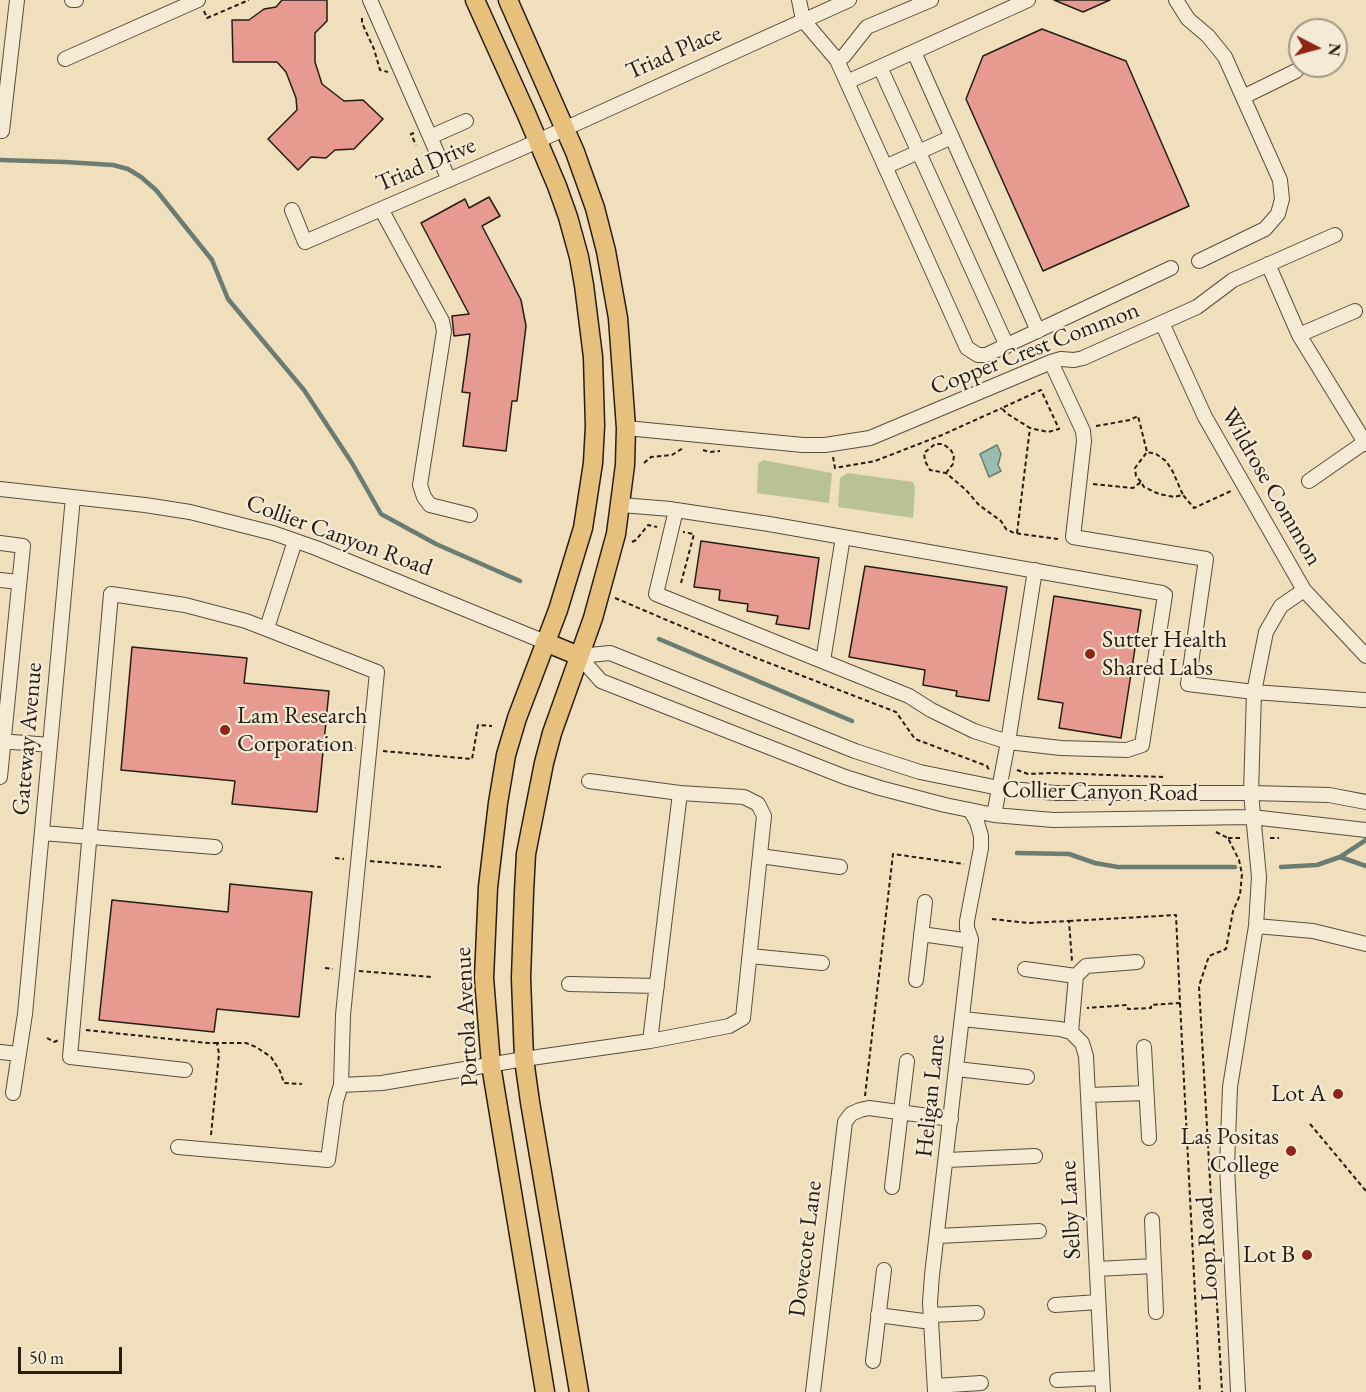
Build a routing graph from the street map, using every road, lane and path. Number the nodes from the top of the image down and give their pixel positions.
1 (17, 0) edge
2 (72, 0) edge
3 (76, 0) edge
4 (249, 0) edge
5 (370, 0) edge
6 (475, 0) edge
7 (508, 0) edge
8 (799, 0) edge
9 (849, 0) edge
10 (931, 0) edge
11 (1028, 0) edge
12 (1176, 0) edge
13 (201, 4) edge
14 (803, 20) junction
15 (7, 27) edge
16 (915, 52) junction
17 (65, 59) dead end
18 (837, 60) junction
19 (880, 67) junction
20 (1288, 75) edge
21 (847, 82) junction
22 (1243, 97) junction
23 (466, 121) dead end
24 (565, 128) junction
25 (2, 132) dead end
26 (430, 137) junction
27 (952, 137) junction
28 (538, 140) junction
29 (918, 152) junction
30 (885, 167) junction
31 (448, 180) junction
32 (381, 209) junction
33 (292, 210) dead end
34 (1335, 235) dead end
35 (1199, 261) dead end
36 (1268, 264) junction
37 (1171, 268) dead end
38 (1355, 311) dead end
39 (1162, 323) junction
40 (1038, 331) junction
41 (1299, 335) junction
42 (1007, 346) junction
43 (1051, 362) junction
44 (626, 428) junction
45 (1030, 428) junction
46 (1083, 432) junction
47 (932, 439) dead end
48 (1365, 443) edge
49 (935, 444) junction
50 (1147, 452) junction
51 (946, 473) junction
52 (1309, 481) dead end
53 (1080, 482) junction
54 (1141, 482) junction
55 (1244, 485) junction
56 (0, 489) edge
57 (1183, 495) junction
58 (73, 497) junction
59 (621, 505) junction
60 (676, 510) junction
61 (470, 515) dead end
62 (1017, 533) junction
63 (843, 537) junction
64 (1073, 537) junction
65 (295, 541) junction
66 (0, 543) edge
67 (1035, 570) junction
68 (0, 580) edge
69 (19, 582) junction
70 (1304, 590) junction
71 (601, 592) junction
72 (267, 628) junction
73 (545, 642) junction
74 (579, 656) junction
75 (1366, 656) edge
76 (823, 662) junction
77 (1254, 692) junction
78 (1364, 700) dead end
79 (492, 726) dead end
80 (2, 741) edge
81 (1008, 742) junction
82 (50, 746) junction
83 (348, 747) dead end
84 (369, 749) junction
85 (1016, 769) dead end
86 (0, 777) edge
87 (1163, 777) dead end
88 (589, 781) dead end
89 (999, 788) junction
90 (680, 793) junction
91 (1251, 793) junction
92 (1366, 802) edge
93 (969, 810) junction
94 (994, 815) junction
95 (1252, 817) junction
96 (1366, 830) edge
97 (42, 832) junction
98 (91, 837) junction
99 (214, 847) dead end
100 (760, 856) junction
101 (335, 858) dead end
102 (360, 860) junction
103 (967, 864) dead end
104 (441, 867) dead end
105 (840, 867) dead end
106 (925, 902) dead end
107 (992, 919) dead end
108 (1256, 926) junction
109 (921, 934) junction
110 (971, 940) junction
111 (1366, 944) edge
112 (750, 956) junction
113 (1137, 962) dead end
114 (822, 963) dead end
115 (325, 969) dead end
116 (1025, 969) dead end
117 (348, 970) junction
118 (1074, 976) junction
119 (431, 977) dead end
120 (916, 980) dead end
121 (569, 984) dead end
122 (657, 986) junction
123 (1180, 1003) dead end
124 (962, 1019) junction
125 (1071, 1032) junction
126 (47, 1038) dead end
127 (71, 1038) junction
128 (650, 1041) junction
129 (217, 1043) junction
130 (1144, 1047) dead end
131 (0, 1052) edge
132 (19, 1054) junction
133 (524, 1059) junction
134 (907, 1061) dead end
135 (491, 1065) junction
136 (957, 1069) junction
137 (185, 1070) dead end
138 (1027, 1077) dead end
139 (302, 1084) dead end
140 (341, 1085) junction
141 (13, 1093) dead end
142 (1146, 1093) junction
143 (1088, 1095) junction
144 (858, 1112) junction
145 (901, 1112) junction
146 (951, 1119) junction
147 (1310, 1124) dead end
148 (1149, 1138) dead end
149 (178, 1147) dead end
150 (210, 1150) junction
151 (1035, 1156) dead end
152 (947, 1160) junction
153 (892, 1187) dead end
154 (1366, 1191) edge
155 (1152, 1220) dead end
156 (1039, 1231) dead end
157 (938, 1236) junction
158 (1154, 1266) junction
159 (1097, 1269) junction
160 (884, 1270) dead end
161 (1098, 1302) junction
162 (1054, 1305) dead end
163 (1156, 1312) dead end
164 (977, 1313) dead end
165 (878, 1315) junction
166 (931, 1318) junction
167 (873, 1360) dead end
168 (1057, 1380) dead end
169 (981, 1383) dead end
170 (1103, 1385) edge
171 (935, 1389) edge
172 (545, 1392) edge
173 (579, 1392) edge
174 (813, 1392) edge
175 (1200, 1392) edge
176 (1238, 1392) edge

1 - 15 street
2 - 3 street
4 - 13 path
5 - 26 street
6 - 28 main road, Portola Avenue
7 - 24 main road
8 - 14 street
9 - 14 street, Triad Place
10 - 18 street
11 - 16 street
12 - 22 street
13 - 17 street
14 - 18 street
14 - 24 street, Triad Place
15 - 25 street
16 - 19 street
16 - 27 street
18 - 21 street
19 - 21 street
19 - 29 street
20 - 22 street
21 - 30 street
22 - 35 street
23 - 26 street
24 - 28 street, Triad Drive
24 - 44 main road
26 - 31 street
27 - 29 street
27 - 40 street
28 - 31 street, Triad Drive
28 - 73 main road, Portola Avenue
29 - 30 street
29 - 42 street
30 - 42 street
31 - 32 street, Triad Drive
32 - 33 street, Triad Drive
32 - 61 street
34 - 36 street, Copper Crest Common
36 - 39 street, Copper Crest Common
36 - 41 street
37 - 40 street
38 - 41 street
39 - 43 street, Copper Crest Common
39 - 55 street, Wildrose Common
40 - 42 street
41 - 48 street
43 - 44 street, Copper Crest Common
43 - 46 street
44 - 59 main road
45 - 45 path
45 - 62 path
46 - 50 path
46 - 53 street
47 - 49 path
48 - 52 street
49 - 51 path
49 - 51 path
50 - 54 path
50 - 57 path
51 - 62 path
53 - 54 path
53 - 64 street
54 - 57 path
55 - 57 path
55 - 70 street, Wildrose Common
56 - 58 street, Collier Canyon Road
58 - 65 street, Collier Canyon Road
58 - 82 street, Gateway Avenue
59 - 60 street
59 - 71 main road
60 - 63 street
60 - 76 street
62 - 64 path
63 - 67 street
63 - 76 street
64 - 77 street
65 - 72 street
65 - 73 street, Collier Canyon Road
66 - 69 street
67 - 81 street
67 - 81 street
68 - 69 street
69 - 80 street
70 - 75 street, Wildrose Common
70 - 77 street, Loop Road
71 - 74 main road
71 - 89 path
72 - 84 street
72 - 98 street
73 - 74 main road, Collier Canyon Road
73 - 135 main road, Portola Avenue
74 - 89 street, Collier Canyon Road
74 - 93 street, Collier Canyon Road
74 - 133 main road
76 - 81 street
77 - 78 street
77 - 91 street, Loop Road
79 - 84 path
80 - 82 street
80 - 86 street
81 - 89 street
82 - 97 street, Gateway Avenue
83 - 84 path
84 - 102 street
85 - 87 path
88 - 90 street
89 - 91 street, Collier Canyon Road
89 - 94 street
90 - 100 street
90 - 122 street
91 - 92 street, Collier Canyon Road
91 - 95 street, Loop Road
93 - 94 street, Collier Canyon Road
93 - 110 street, Heligan Lane
94 - 95 street, Collier Canyon Road
95 - 96 street, Collier Canyon Road
95 - 108 street, Loop Road
97 - 98 street
97 - 132 street, Gateway Avenue
98 - 99 street
98 - 127 street
100 - 105 street
100 - 112 street
101 - 102 path
102 - 104 path
102 - 117 street
103 - 144 path
106 - 109 street
107 - 118 path
108 - 111 street
108 - 176 street, Loop Road
109 - 110 street
109 - 120 street
110 - 124 street, Heligan Lane
112 - 114 street
112 - 128 street
113 - 118 street
115 - 117 path
116 - 118 street
117 - 119 path
117 - 140 street
118 - 125 street
121 - 122 street
122 - 128 street
123 - 175 path
124 - 125 street
124 - 136 street, Heligan Lane
125 - 143 street, Selby Lane
126 - 127 path
127 - 129 path
127 - 137 street
128 - 133 street
129 - 139 path
129 - 150 path
130 - 142 street
131 - 132 street
132 - 141 street, Gateway Avenue
133 - 135 street
133 - 173 main road
134 - 145 street
135 - 140 street
135 - 172 main road, Portola Avenue
136 - 138 street
136 - 146 street, Heligan Lane
140 - 150 street
142 - 143 street
142 - 148 street
143 - 159 street, Selby Lane
144 - 145 street
144 - 174 street, Dovecote Lane
145 - 146 street
145 - 153 street
146 - 152 street, Heligan Lane
147 - 154 path
149 - 150 street
151 - 152 street
152 - 157 street, Heligan Lane
155 - 158 street
156 - 157 street
157 - 166 street, Heligan Lane
158 - 159 street
158 - 163 street
159 - 161 street, Selby Lane
160 - 165 street
161 - 162 street
161 - 170 street, Selby Lane
164 - 166 street
165 - 166 street
165 - 167 street
166 - 171 street, Heligan Lane
168 - 170 street
169 - 171 street

